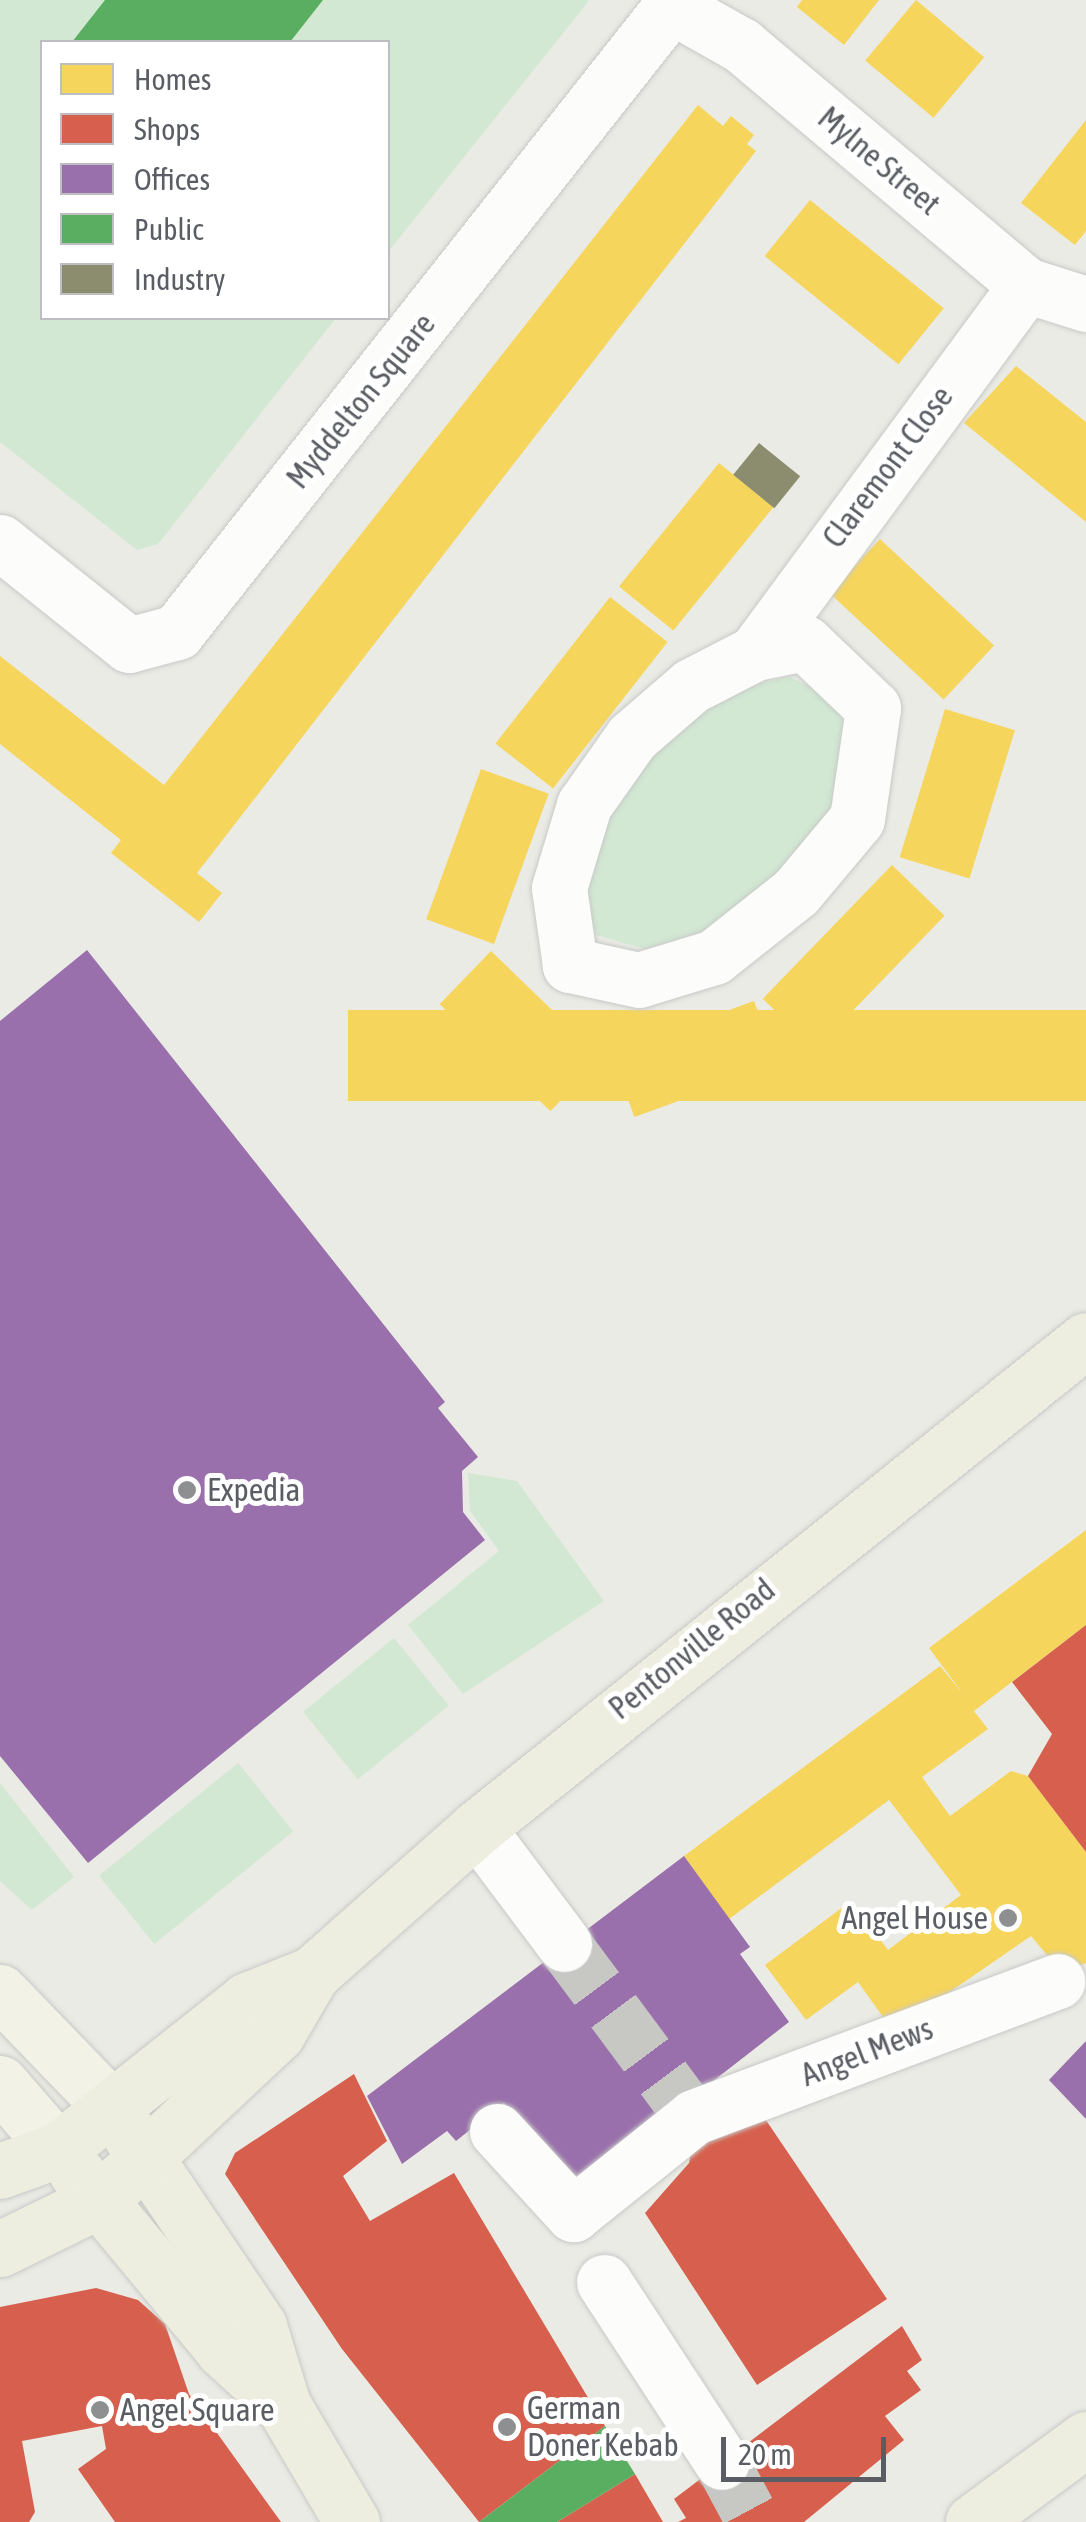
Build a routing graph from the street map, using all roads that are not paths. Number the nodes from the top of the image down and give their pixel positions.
1 (676, 4) edge
2 (1026, 285) junction
3 (1086, 304) edge
4 (0, 542) edge
5 (755, 652) junction
6 (1086, 1340) edge
7 (477, 1828) junction
8 (564, 1944) tunnel mouth
9 (312, 1974) junction
10 (1057, 1981) dead end
11 (0, 1992) edge
12 (0, 2083) edge
13 (112, 2108) junction
14 (496, 2131) dead end
15 (58, 2150) junction
16 (148, 2157) junction
17 (0, 2171) edge
18 (100, 2200) junction
19 (0, 2250) edge
20 (604, 2282) dead end
21 (283, 2405) junction
22 (1086, 2438) edge
23 (722, 2462) tunnel mouth
24 (352, 2522) edge
25 (973, 2522) edge

1 - 2 street, Mylne Street
1 - 4 street, Myddelton Square
2 - 3 street, Mylne Street
2 - 5 street, Claremont Close
5 - 5 street, Claremont Close
6 - 7 highway, Pentonville Road
7 - 8 street
7 - 9 highway, Pentonville Road
9 - 13 highway, Pentonville Road
9 - 16 highway, Pentonville Road
10 - 14 street, Angel Mews
11 - 13 main road
12 - 15 main road
13 - 15 highway, Pentonville Road
13 - 16 highway
15 - 17 highway, Pentonville Road
15 - 18 highway
16 - 18 highway, Pentonville Road
16 - 21 highway
18 - 19 highway, Pentonville Road
18 - 21 highway
20 - 23 street
21 - 24 highway
22 - 25 highway

